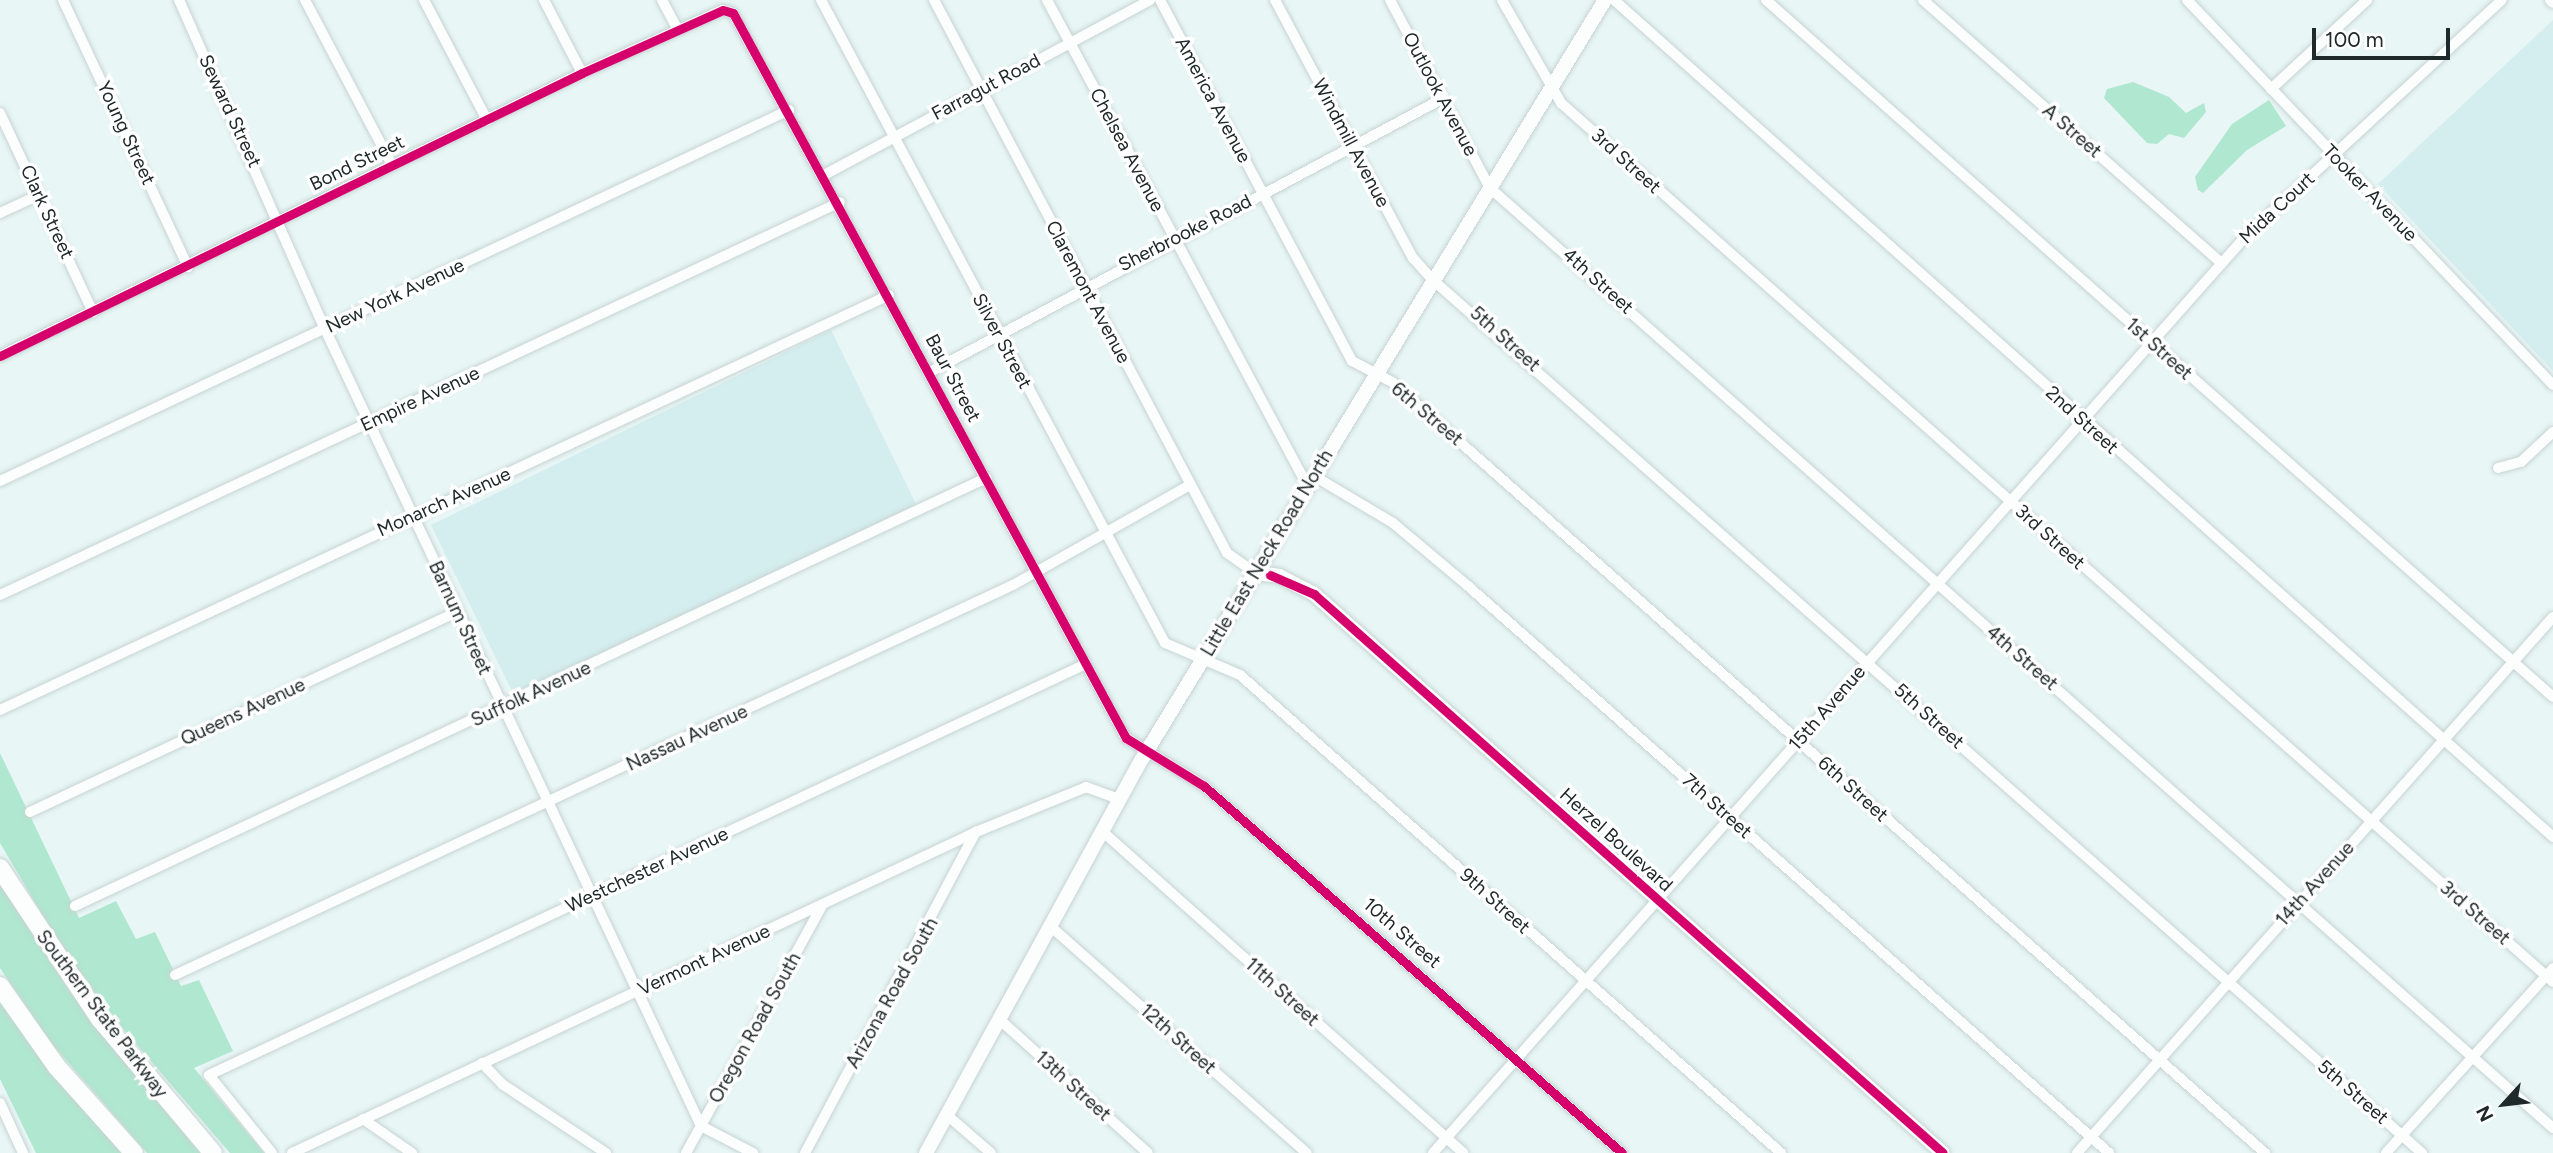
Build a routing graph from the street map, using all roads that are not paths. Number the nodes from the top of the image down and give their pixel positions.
1 (63, 0) edge
2 (179, 0) edge
3 (305, 0) edge
4 (424, 0) edge
5 (544, 0) edge
6 (662, 0) edge
7 (821, 0) edge
8 (934, 0) edge
9 (1047, 0) edge
10 (1150, 0) edge
11 (1160, 0) edge
12 (1275, 0) edge
13 (1390, 0) edge
14 (1502, 0) edge
15 (1605, 0) edge
16 (1614, 0) edge
17 (1766, 0) edge
18 (1923, 0) edge
19 (2188, 0) edge
20 (2367, 0) edge
21 (2502, 0) edge
22 (733, 13) joint
23 (678, 30) junction
24 (1070, 43) junction
25 (582, 73) junction
26 (981, 89) junction
27 (1550, 89) junction
28 (2271, 89) junction
29 (1442, 99) junction
30 (789, 110) junction
31 (0, 113) edge
32 (487, 120) junction
33 (893, 137) junction
34 (1352, 145) junction
35 (2334, 156) junction
36 (392, 165) junction
37 (824, 174) junction
38 (1490, 188) junction
39 (1262, 193) junction
40 (39, 195) junction
41 (840, 202) junction
42 (0, 213) edge
43 (277, 223) junction
44 (1174, 239) junction
45 (2221, 263) junction
46 (188, 267) junction
47 (1434, 281) junction
48 (1084, 286) junction
49 (889, 295) junction
50 (93, 312) junction
51 (324, 329) junction
52 (999, 334) junction
53 (2151, 341) junction
54 (0, 356) edge
55 (930, 372) junction
56 (1374, 376) junction
57 (2553, 385) edge
58 (2082, 421) junction
59 (369, 424) junction
60 (2553, 432) edge
61 (2498, 468) dead end
62 (986, 478) junction
63 (0, 481) edge
64 (1311, 481) junction
65 (1190, 485) junction
66 (2010, 501) junction
67 (413, 517) junction
68 (1102, 531) junction
69 (1035, 572) junction
70 (1256, 573) junction
71 (1938, 584) junction
72 (0, 595) edge
73 (457, 611) junction
74 (2553, 617) edge
75 (1203, 659) junction
76 (1868, 662) junction
77 (2514, 662) junction
78 (1084, 665) junction
79 (2553, 697) edge
80 (503, 708) junction
81 (0, 710) edge
82 (1799, 740) junction
83 (2444, 740) junction
84 (1149, 751) junction
85 (1119, 799) junction
86 (548, 802) junction
87 (30, 813) dead end
88 (1731, 818) junction
89 (2371, 822) junction
90 (1102, 831) junction
91 (976, 832) junction
92 (2553, 837) edge
93 (0, 868) edge
94 (591, 897) junction
95 (1657, 900) junction
96 (2298, 902) junction
97 (823, 904) junction
98 (75, 905) dead end
99 (1049, 925) junction
100 (175, 975) dead end
101 (2551, 975) edge
102 (2228, 981) junction
103 (1585, 982) junction
104 (0, 986) edge
105 (637, 992) junction
106 (999, 1019) junction
107 (2471, 1056) junction
108 (1517, 1058) junction
109 (2160, 1060) junction
110 (482, 1063) junction
111 (0, 1103) edge
112 (947, 1115) junction
113 (363, 1119) junction
114 (701, 1126) junction
115 (2553, 1128) edge
116 (2402, 1135) junction
117 (1446, 1138) junction
118 (2091, 1138) junction
119 (23, 1153) edge
120 (134, 1153) edge
121 (214, 1153) edge
122 (272, 1153) edge
123 (292, 1153) edge
124 (412, 1153) edge
125 (606, 1153) edge
126 (686, 1153) edge
127 (753, 1153) edge
128 (805, 1153) edge
129 (926, 1153) edge
130 (991, 1153) edge
131 (1148, 1153) edge
132 (1307, 1153) edge
133 (1433, 1153) edge
134 (1463, 1153) edge
135 (1622, 1153) edge
136 (1781, 1153) edge
137 (1943, 1153) edge
138 (2077, 1153) edge
139 (2109, 1153) edge
140 (2265, 1153) edge
141 (2386, 1153) edge
142 (2423, 1153) edge

1 - 46 street, Young Street
2 - 43 street, Seward Street
3 - 36 street
4 - 32 street
5 - 25 street
6 - 23 street
7 - 33 street, Silver Street
8 - 26 street, Claremont Avenue
9 - 24 street, Chelsea Avenue
10 - 24 street, Farragut Road
11 - 39 street, America Avenue
12 - 34 street, Windmill Avenue
13 - 29 street, Outlook Avenue
14 - 27 street, 3rd Street
15 - 27 main road, Little East Neck Road North
16 - 58 street, 2nd Street
17 - 53 street, 1st Street
18 - 45 street, A Street
19 - 28 street, Tooker Avenue
20 - 28 street
21 - 35 street, Mida Court
22 - 23 street, Bond Street
22 - 30 street, Baur Street
23 - 25 street, Bond Street
24 - 26 street, Farragut Road
24 - 44 street, Chelsea Avenue
25 - 32 street, Bond Street
26 - 33 street, Farragut Road
26 - 48 street, Claremont Avenue
27 - 38 main road, Little East Neck Road North
27 - 66 street, 3rd Street
28 - 35 street, Tooker Avenue
29 - 34 street, Sherbrooke Road
29 - 38 street, Outlook Avenue
30 - 37 street, Baur Street
30 - 51 street, New York Avenue
31 - 40 street, Clark Street
32 - 36 street, Bond Street
33 - 37 street, Farragut Road
33 - 52 street, Silver Street
34 - 39 street, Sherbrooke Road
34 - 47 street, Windmill Avenue
35 - 45 street, Mida Court
35 - 57 street, Tooker Avenue
36 - 43 street, Bond Street
37 - 41 street, Baur Street
38 - 47 main road, Little East Neck Road North
38 - 71 street, 4th Street
39 - 44 street, Sherbrooke Road
39 - 56 street, America Avenue
40 - 42 street
40 - 50 street, Clark Street
41 - 49 street, Baur Street
41 - 59 street, Empire Avenue
43 - 46 street, Bond Street
43 - 51 street, Barnum Street
44 - 48 street, Sherbrooke Road
44 - 64 street, Chelsea Avenue
45 - 53 street, 15th Avenue
46 - 50 street, Bond Street
47 - 56 main road, Little East Neck Road North
47 - 76 street, 5th Street
48 - 52 street, Sherbrooke Road
48 - 65 street, Claremont Avenue
49 - 55 street, Baur Street
49 - 67 street, Monarch Avenue
50 - 54 street, Bond Street
51 - 59 street, Barnum Street
51 - 63 street, New York Avenue
52 - 55 street, Sherbrooke Road
52 - 68 street, Silver Street
53 - 58 street, 15th Avenue
53 - 77 street, 1st Street
55 - 62 street, Baur Street
56 - 64 main road, Little East Neck Road North
56 - 82 street, 6th Street
58 - 66 street, 15th Avenue
58 - 83 street, 2nd Street
59 - 67 street, Barnum Street
59 - 72 street, Empire Avenue
60 - 61 street
62 - 69 street, Baur Street
62 - 80 street, Suffolk Avenue
64 - 70 main road, Little East Neck Road North
64 - 88 street, 7th Street
65 - 68 street, Nassau Avenue
65 - 70 street, Claremont Avenue
66 - 71 street, 15th Avenue
66 - 89 street, 3rd Street
67 - 73 street, Barnum Street
67 - 81 street, Monarch Avenue
68 - 69 street, Nassau Avenue
68 - 75 street, Silver Street
69 - 78 street, Baur Street
69 - 86 street, Nassau Avenue
70 - 75 main road, Little East Neck Road North
70 - 95 main road, Herzel Boulevard
71 - 76 street, 15th Avenue
71 - 96 street, 4th Street
73 - 80 street, Barnum Street
73 - 87 street, Queens Avenue
74 - 77 street, 14th Avenue
75 - 84 main road, Little East Neck Road North
75 - 103 street, 9th Street
76 - 82 street, 15th Avenue
76 - 102 street, 5th Street
77 - 79 street, 1st Street
77 - 83 street, 14th Avenue
78 - 84 street, Baur Street
78 - 94 street, Westchester Avenue
80 - 86 street, Barnum Street
80 - 98 street, Suffolk Avenue
82 - 88 street, 15th Avenue
82 - 109 street, 6th Street
83 - 89 street, 14th Avenue
83 - 92 street, 2nd Street
84 - 85 main road, Little East Neck Road North
84 - 108 street, 10th Street
85 - 90 main road, Little East Neck Road North
85 - 91 street, Vermont Avenue
86 - 94 street, Barnum Street
86 - 100 street, Nassau Avenue
88 - 95 street, 15th Avenue
88 - 118 street, 7th Street
89 - 96 street, 14th Avenue
89 - 101 street, 3rd Street
90 - 99 main road, Little East Neck Road North
90 - 117 street, 11th Street
91 - 97 street, Vermont Avenue
91 - 128 street, Arizona Road South
93 - 121 highway, Southern State Parkway
94 - 105 street, Barnum Street
94 - 122 street, Westchester Avenue
95 - 103 street, 15th Avenue
95 - 137 main road, Herzel Boulevard
96 - 102 street, 14th Avenue
96 - 107 street, 4th Street
97 - 105 street, Vermont Avenue
97 - 114 street, Oregon Road South
99 - 106 main road, Little East Neck Road North
99 - 132 street, 12th Street
101 - 107 street
102 - 109 street, 14th Avenue
102 - 116 street, 5th Street
103 - 108 street, 15th Avenue
103 - 136 street, 9th Street
104 - 120 highway
105 - 110 street, Vermont Avenue
105 - 114 street, Barnum Street
106 - 112 main road, Little East Neck Road North
106 - 131 street, 13th Street
107 - 115 street, 4th Street
107 - 116 street
108 - 117 street, 15th Avenue
108 - 135 street, 10th Street
109 - 118 street, 14th Avenue
109 - 140 street, 6th Street
110 - 113 street, Vermont Avenue
110 - 125 street
111 - 119 street
112 - 129 main road, Little East Neck Road North
112 - 130 street
113 - 123 street, Vermont Avenue
113 - 124 street
114 - 126 street, Oregon Road South
114 - 127 street
116 - 141 street
116 - 142 street, 5th Street
117 - 133 street, 15th Avenue
117 - 134 street, 11th Street
118 - 138 street, 14th Avenue
118 - 139 street, 7th Street

